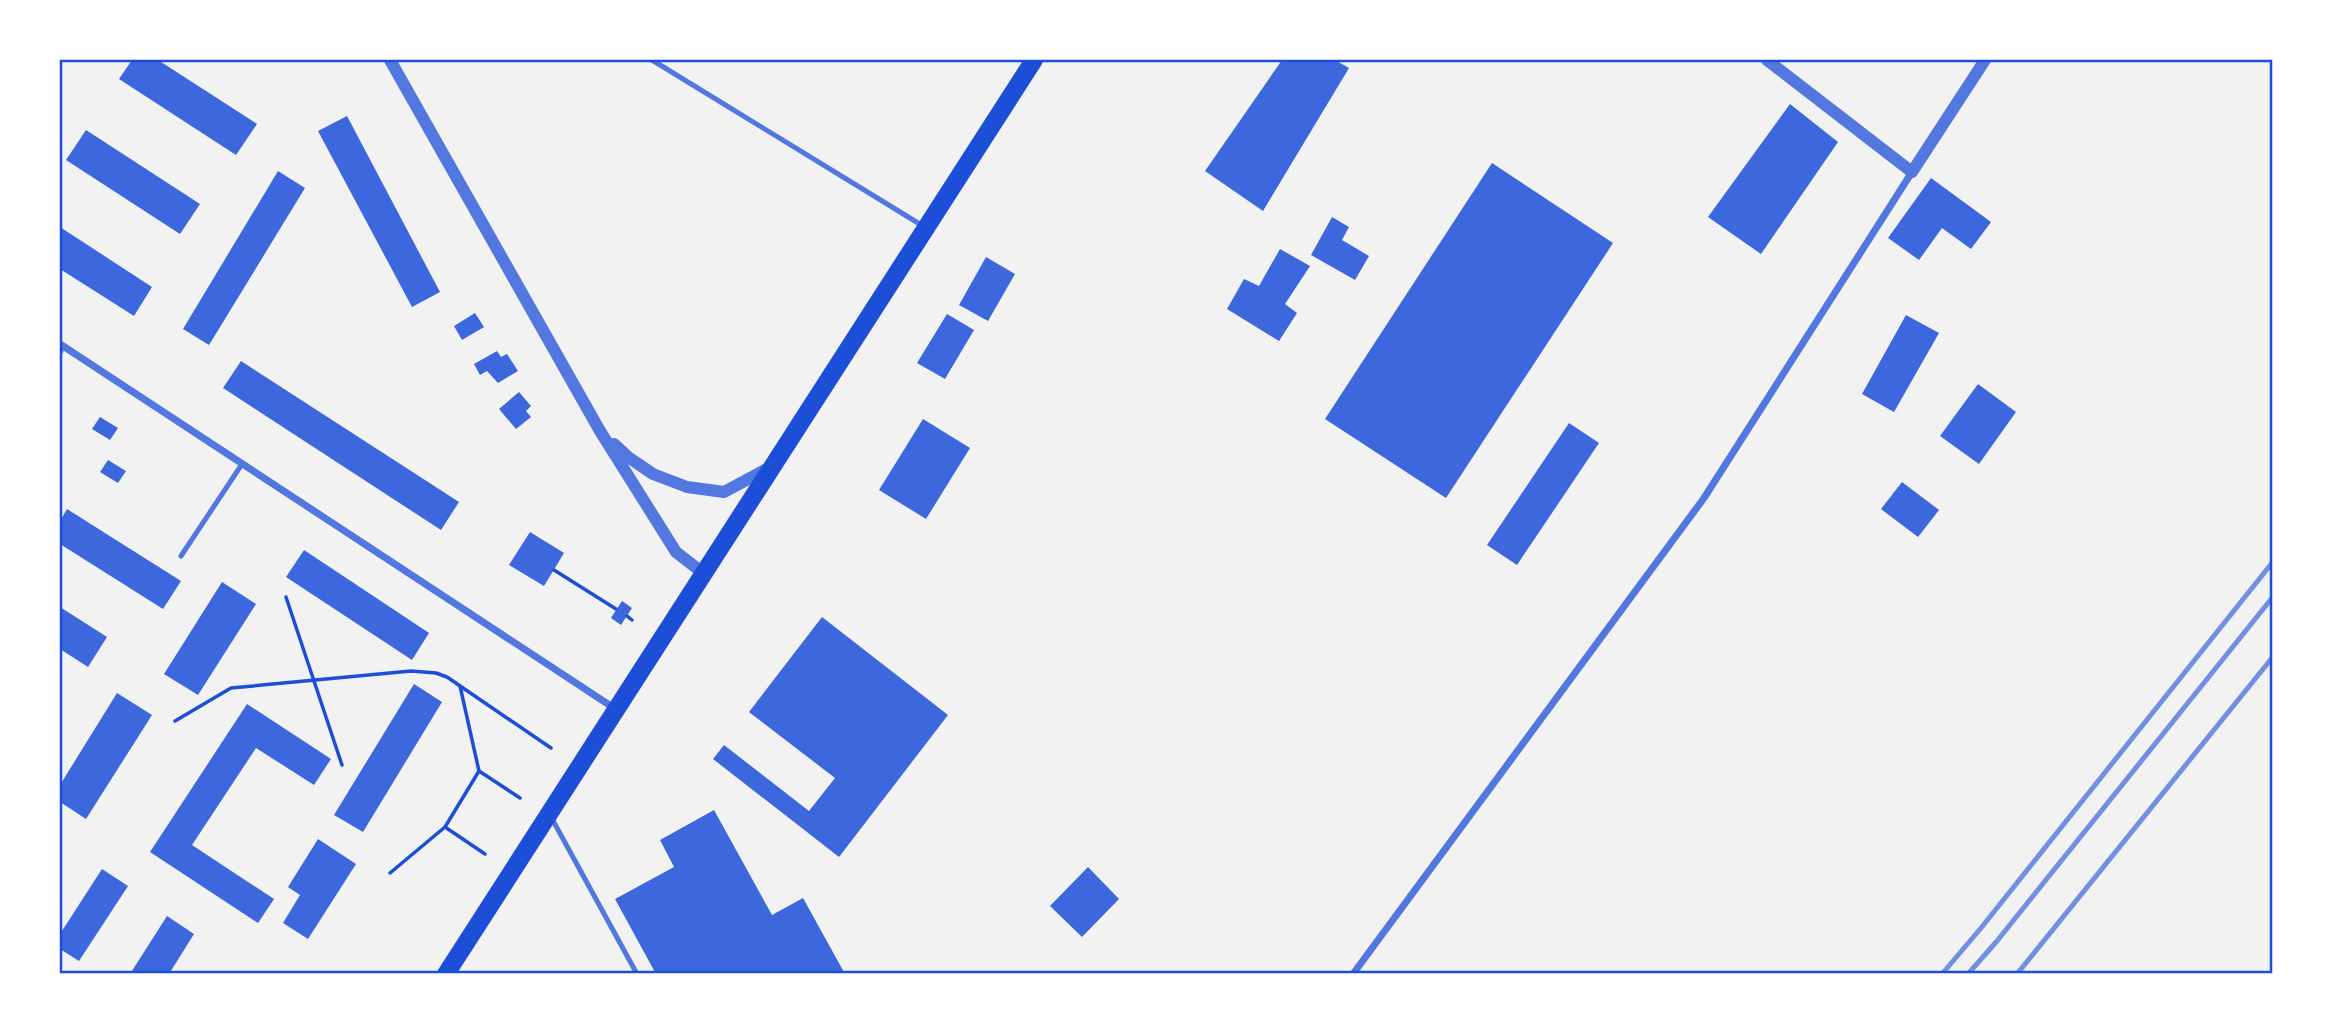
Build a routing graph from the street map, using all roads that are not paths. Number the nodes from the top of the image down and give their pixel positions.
1 (390, 60) edge
2 (652, 60) edge
3 (1034, 60) edge
4 (1767, 60) edge
5 (1985, 60) edge
6 (1912, 172) junction
7 (925, 228) junction
8 (61, 348) edge
9 (600, 431) junction
10 (242, 464) junction
11 (772, 466) junction
12 (181, 556) dead end
13 (703, 573) junction
14 (617, 710) junction
15 (550, 814) junction
16 (446, 974) edge
17 (637, 974) edge
18 (1353, 974) edge

1 - 9 street
2 - 7 lane
3 - 7 main road
4 - 6 street
5 - 6 street
6 - 18 street
7 - 11 main road
8 - 10 street
9 - 11 street
9 - 13 street
10 - 12 lane
10 - 14 street
11 - 13 main road
13 - 14 main road
14 - 15 main road
15 - 16 main road
15 - 17 lane

